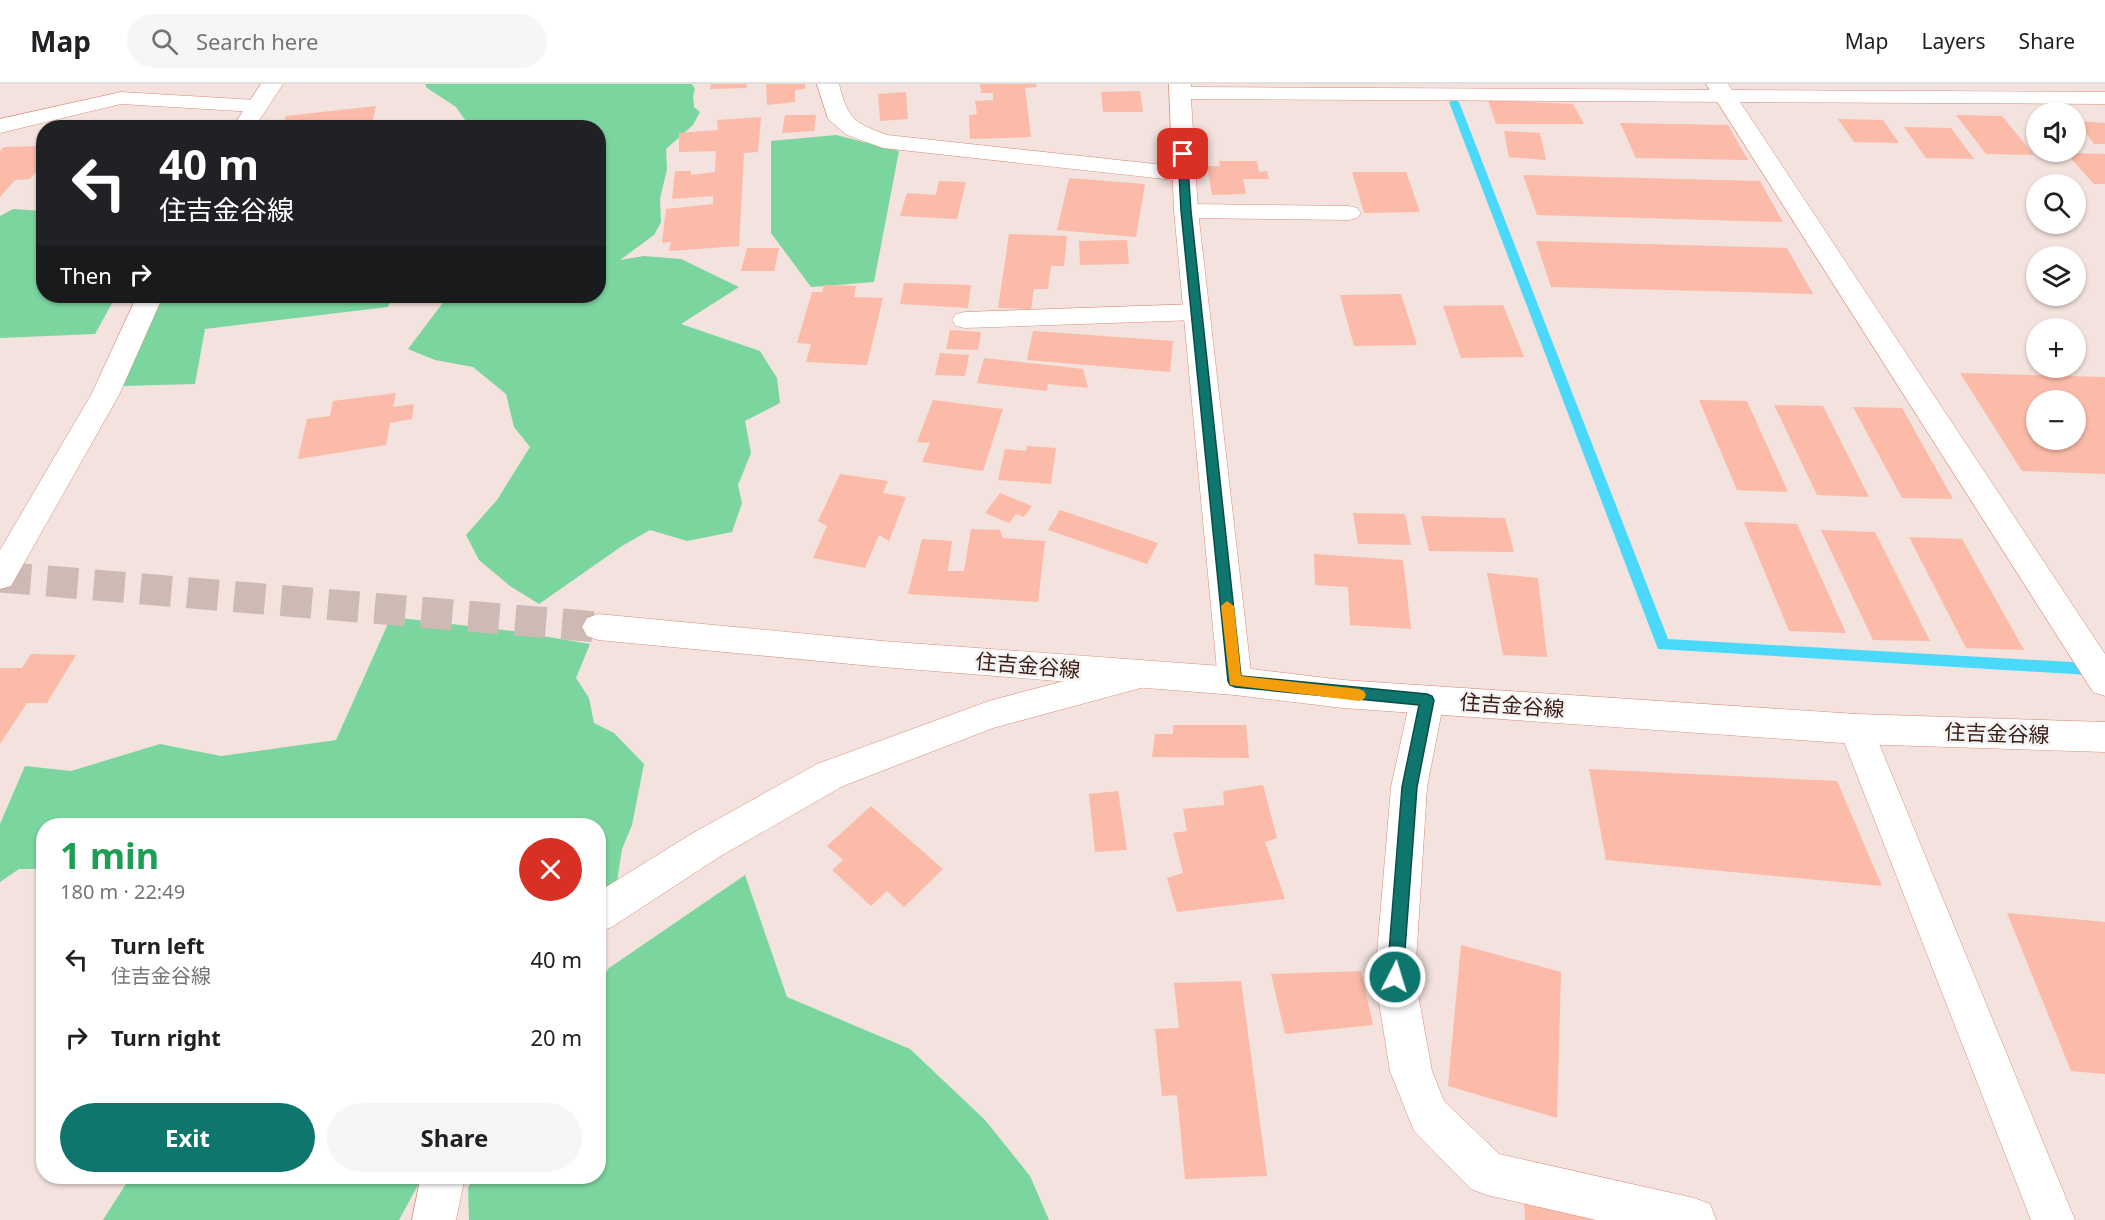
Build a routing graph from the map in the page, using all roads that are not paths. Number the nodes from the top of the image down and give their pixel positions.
1 (272, 84) edge
2 (828, 84) edge
3 (1180, 89) edge
4 (1721, 89) edge
5 (2105, 98) edge
6 (256, 106) junction
7 (248, 120) edge
8 (0, 126) edge
9 (1183, 174) junction
10 (1186, 211) junction
11 (1348, 213) dead end
12 (147, 303) edge
13 (1197, 312) junction
14 (965, 320) dead end
15 (0, 577) edge
16 (598, 627) tunnel mouth
17 (1140, 675) junction
18 (1235, 681) junction
19 (2105, 682) edge
20 (1427, 700) junction
21 (1856, 729) junction
22 (2105, 737) edge
23 (606, 909) edge
24 (441, 1184) edge
25 (434, 1220) edge
26 (1694, 1220) edge
27 (2053, 1220) edge

1 - 6 street
2 - 9 street
3 - 4 street
3 - 9 street
4 - 5 street
4 - 19 street
6 - 7 street
6 - 8 street
9 - 10 street
10 - 11 street
10 - 13 street
12 - 15 street
13 - 14 street
13 - 18 street
16 - 17 street, 住吉金谷線
17 - 18 street, 住吉金谷線
17 - 23 street
18 - 20 street, 住吉金谷線
20 - 21 street, 住吉金谷線
20 - 26 street
21 - 22 street, 住吉金谷線
21 - 27 street
24 - 25 street

